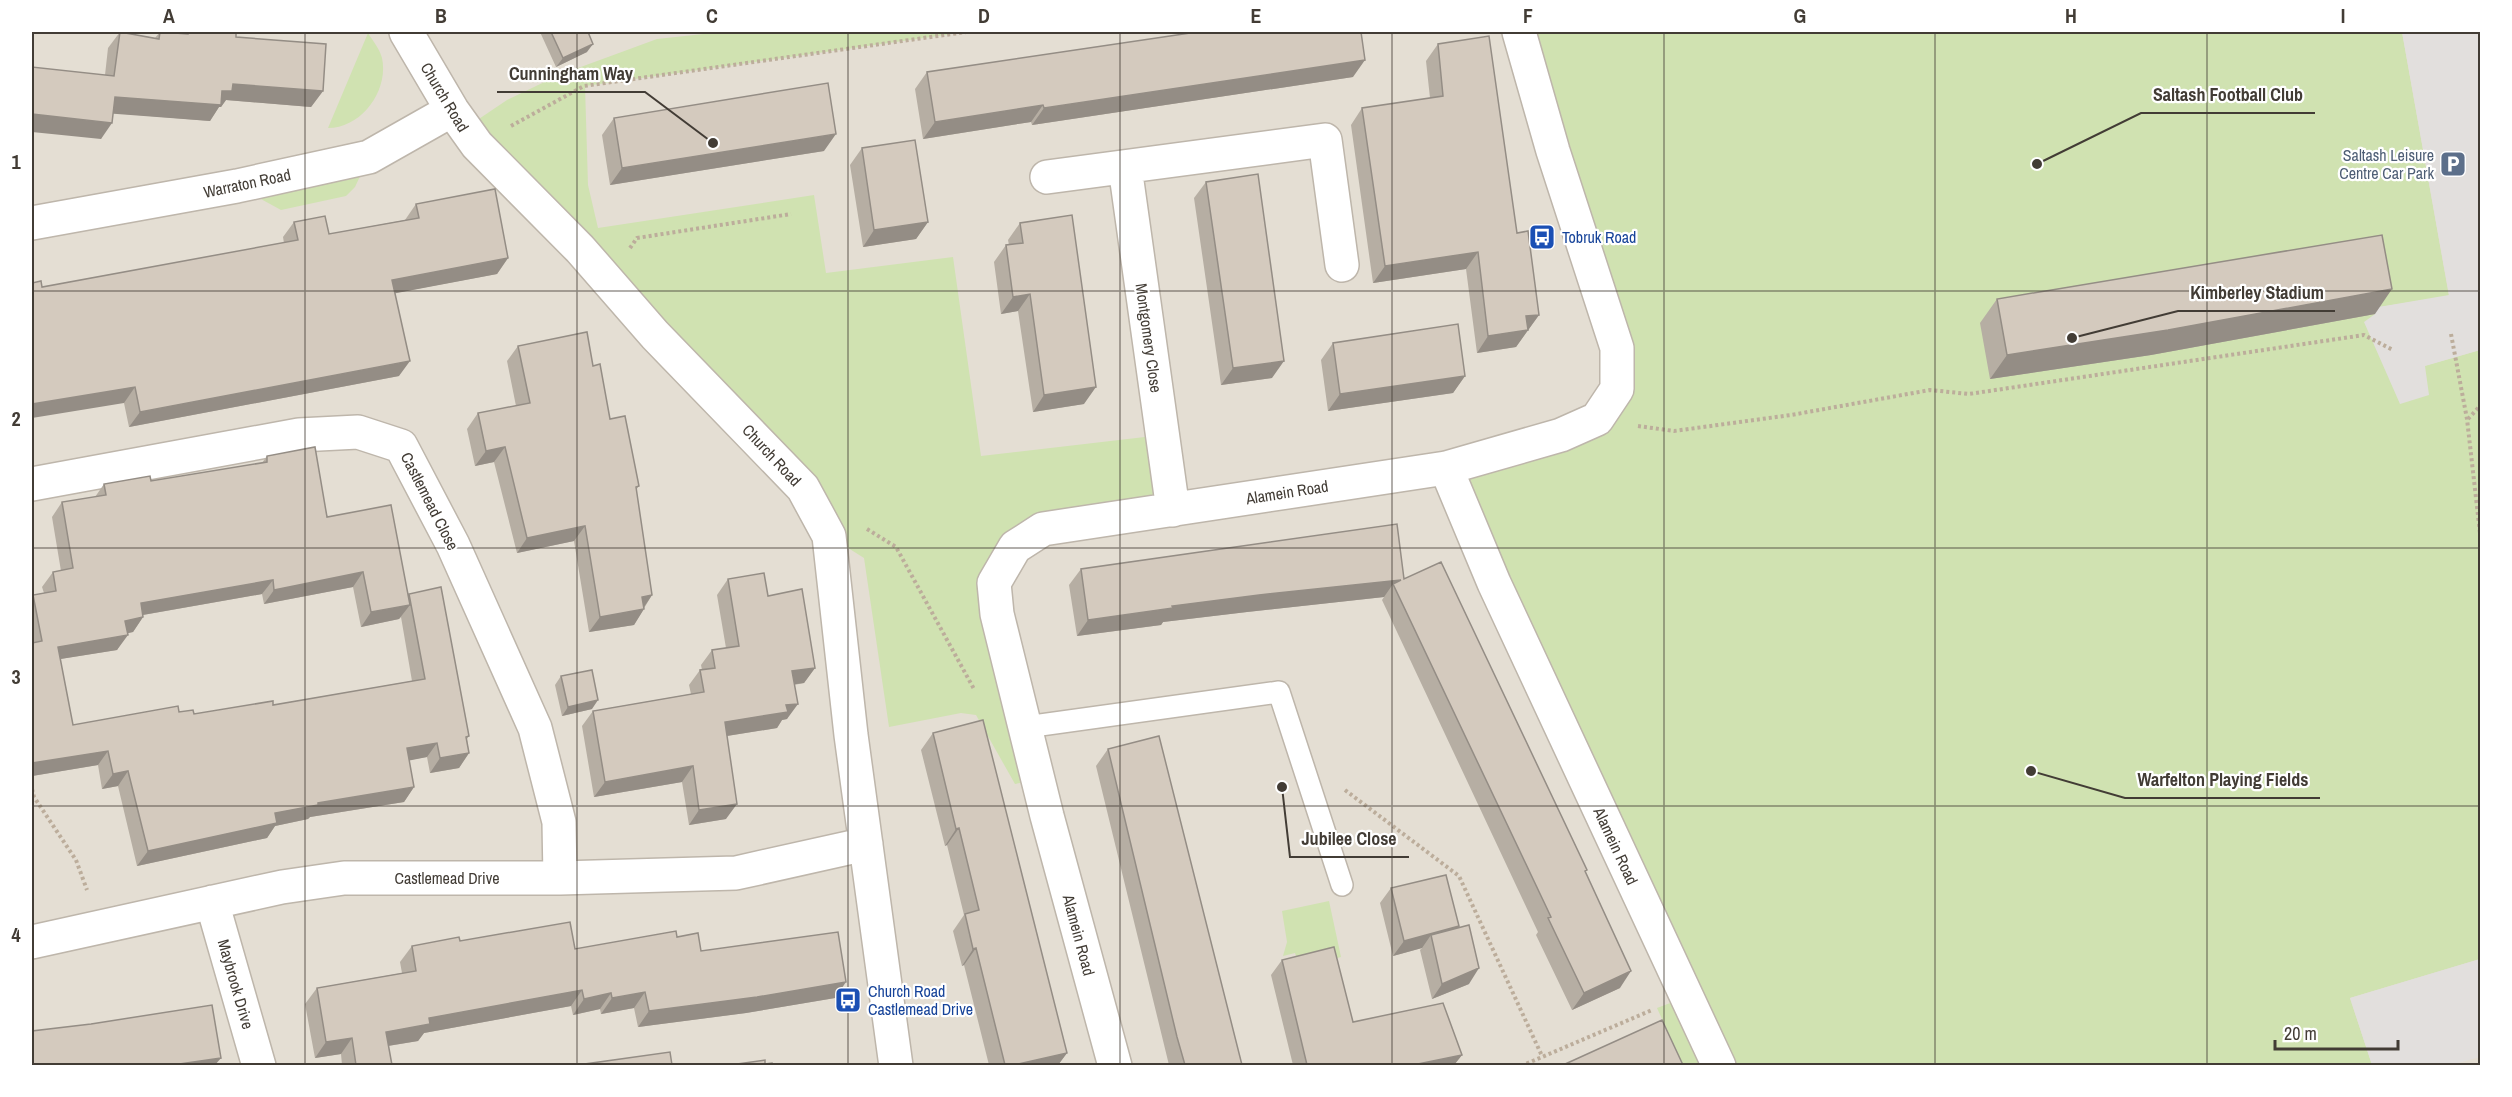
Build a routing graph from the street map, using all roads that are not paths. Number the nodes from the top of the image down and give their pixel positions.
1 (406, 32) edge
2 (1519, 32) edge
3 (452, 110) junction
4 (1125, 167) junction
5 (1047, 177) dead end
6 (32, 224) edge
7 (1342, 265) dead end
8 (1446, 468) junction
9 (32, 484) edge
10 (1173, 510) junction
11 (1026, 728) junction
12 (866, 844) junction
13 (560, 878) junction
14 (1342, 885) dead end
15 (212, 902) junction
16 (32, 942) edge
17 (260, 1065) edge
18 (896, 1065) edge
19 (1115, 1065) edge
20 (1719, 1065) edge

1 - 3 street, Church Road
2 - 8 street
3 - 6 street, Warraton Road
3 - 12 street, Church Road
4 - 5 street
4 - 7 street
4 - 10 street, Montgomery Close
8 - 10 street, Alamein Road
8 - 20 street, Alamein Road
9 - 13 street, Castlemead Close
10 - 11 street, Alamein Road
11 - 14 lane
11 - 19 street, Alamein Road
12 - 13 street, Castlemead Drive
12 - 18 street, Church Road
13 - 15 street, Castlemead Drive
15 - 16 street, Castlemead Drive
15 - 17 street, Maybrook Drive

